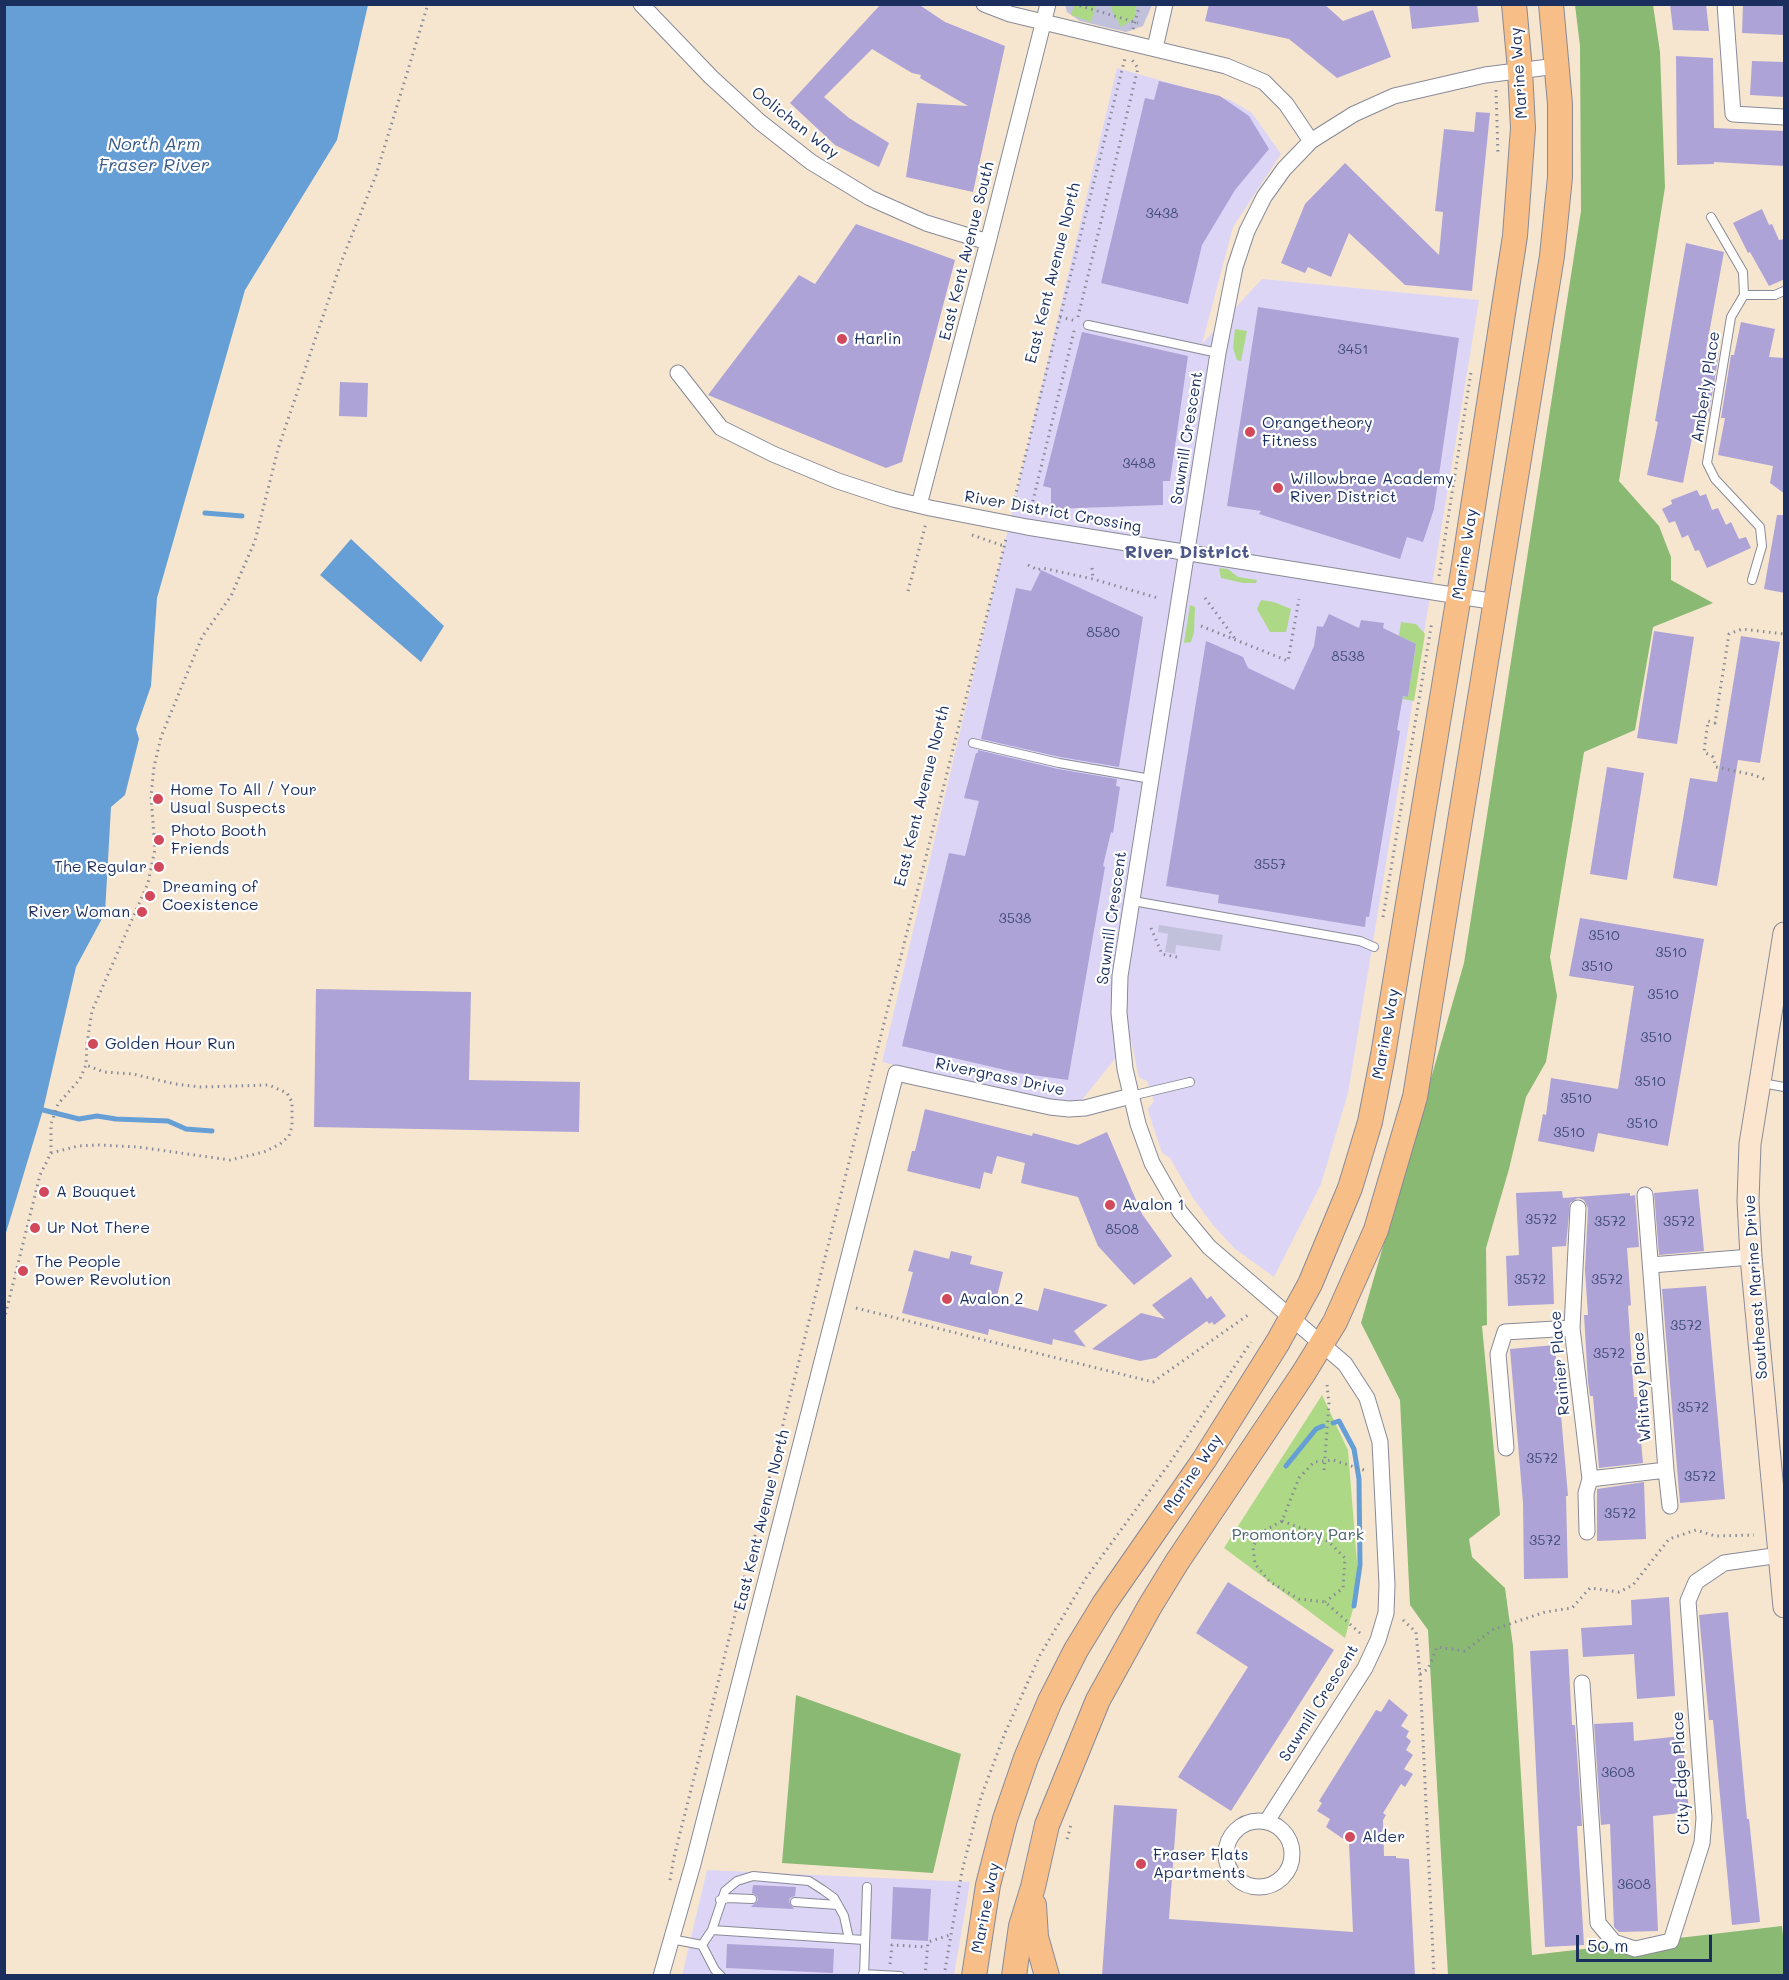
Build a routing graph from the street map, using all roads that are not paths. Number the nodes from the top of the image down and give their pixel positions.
1 (641, 4) edge
2 (984, 4) edge
3 (1048, 4) edge
4 (1165, 4) edge
5 (1514, 4) edge
6 (1551, 4) edge
7 (1725, 4) edge
8 (1044, 21) junction
9 (1155, 48) junction
10 (1557, 66) junction
11 (1521, 70) junction
12 (1785, 117) edge
13 (1311, 141) junction
14 (1712, 217) dead end
15 (988, 242) junction
16 (1785, 291) edge
17 (1744, 295) junction
18 (1088, 325) dead end
19 (1218, 353) junction
20 (678, 373) dead end
21 (924, 507) junction
22 (1187, 552) junction
23 (1752, 580) dead end
24 (1458, 596) junction
25 (1496, 602) junction
26 (973, 743) dead end
27 (1151, 779) junction
28 (1133, 901) junction
29 (1785, 933) edge
30 (1374, 947) dead end
31 (896, 1073) joint
32 (1190, 1082) dead end
33 (1760, 1083) junction
34 (1785, 1087) edge
35 (1131, 1096) junction
36 (1645, 1195) dead end
37 (1578, 1208) dead end
38 (1751, 1257) junction
39 (1652, 1265) junction
40 (1291, 1318) junction
41 (1572, 1328) junction
42 (1322, 1344) junction
43 (1506, 1448) dead end
44 (1666, 1470) junction
45 (1590, 1479) junction
46 (1670, 1506) dead end
47 (1587, 1532) dead end
48 (1780, 1555) junction
49 (1785, 1607) edge
50 (1582, 1683) dead end
51 (1267, 1821) junction
52 (867, 1887) dead end
53 (1033, 1887) junction
54 (752, 1899) dead end
55 (720, 1900) junction
56 (795, 1902) dead end
57 (838, 1905) junction
58 (712, 1930) junction
59 (671, 1939) junction
60 (849, 1939) junction
61 (864, 1940) junction
62 (702, 1945) junction
63 (972, 1972) edge
64 (863, 1975) edge
65 (661, 1976) edge
66 (721, 1976) edge
67 (900, 1976) edge
68 (1014, 1976) edge
69 (1047, 1976) edge

1 - 15 street, Oolichan Way
2 - 8 street
3 - 8 street, East Kent Avenue South
4 - 9 street
5 - 11 main road, Marine Way
6 - 10 main road
7 - 12 street
8 - 9 street
8 - 15 street, East Kent Avenue South
9 - 13 street
10 - 11 street, Sawmill Crescent
10 - 25 main road
11 - 13 street, Sawmill Crescent
11 - 24 main road, Marine Way
13 - 19 street, Sawmill Crescent
14 - 17 lane
15 - 21 street, East Kent Avenue South
16 - 17 lane
17 - 23 lane, Amberly Place
18 - 19 lane
19 - 22 street, Sawmill Crescent
20 - 21 street, River District Crossing
21 - 22 street, River District Crossing
22 - 24 street, River District Crossing
22 - 27 street, Sawmill Crescent
24 - 25 street, River District Crossing
24 - 40 main road, Marine Way
25 - 42 main road
26 - 27 lane
27 - 28 street, Sawmill Crescent
28 - 30 lane
28 - 35 street, Sawmill Crescent
29 - 33 street, Southeast Marine Drive
31 - 35 street, Rivergrass Drive
31 - 59 street, East Kent Avenue North
32 - 35 lane
33 - 34 lane
33 - 38 street, Southeast Marine Drive
35 - 40 street, Sawmill Crescent
36 - 39 street, Whitney Place
37 - 41 street, Rainier Place
38 - 39 street
38 - 48 street, Southeast Marine Drive
39 - 44 street, Whitney Place
40 - 42 street, Sawmill Crescent
40 - 63 main road, Marine Way
41 - 43 street
41 - 45 street, Rainier Place
42 - 51 street, Sawmill Crescent
42 - 53 main road
44 - 45 street
44 - 46 street, Whitney Place
45 - 47 street, Rainier Place
48 - 49 street, Southeast Marine Drive
48 - 50 street, City Edge Place
51 - 51 street
52 - 61 lane
53 - 68 main road
53 - 69 main road
54 - 55 lane
55 - 57 lane
55 - 58 lane
56 - 57 lane
57 - 60 lane
58 - 60 lane
58 - 62 lane
59 - 62 lane
59 - 65 street, East Kent Avenue North
60 - 61 lane
61 - 64 lane
62 - 66 lane
64 - 67 lane

